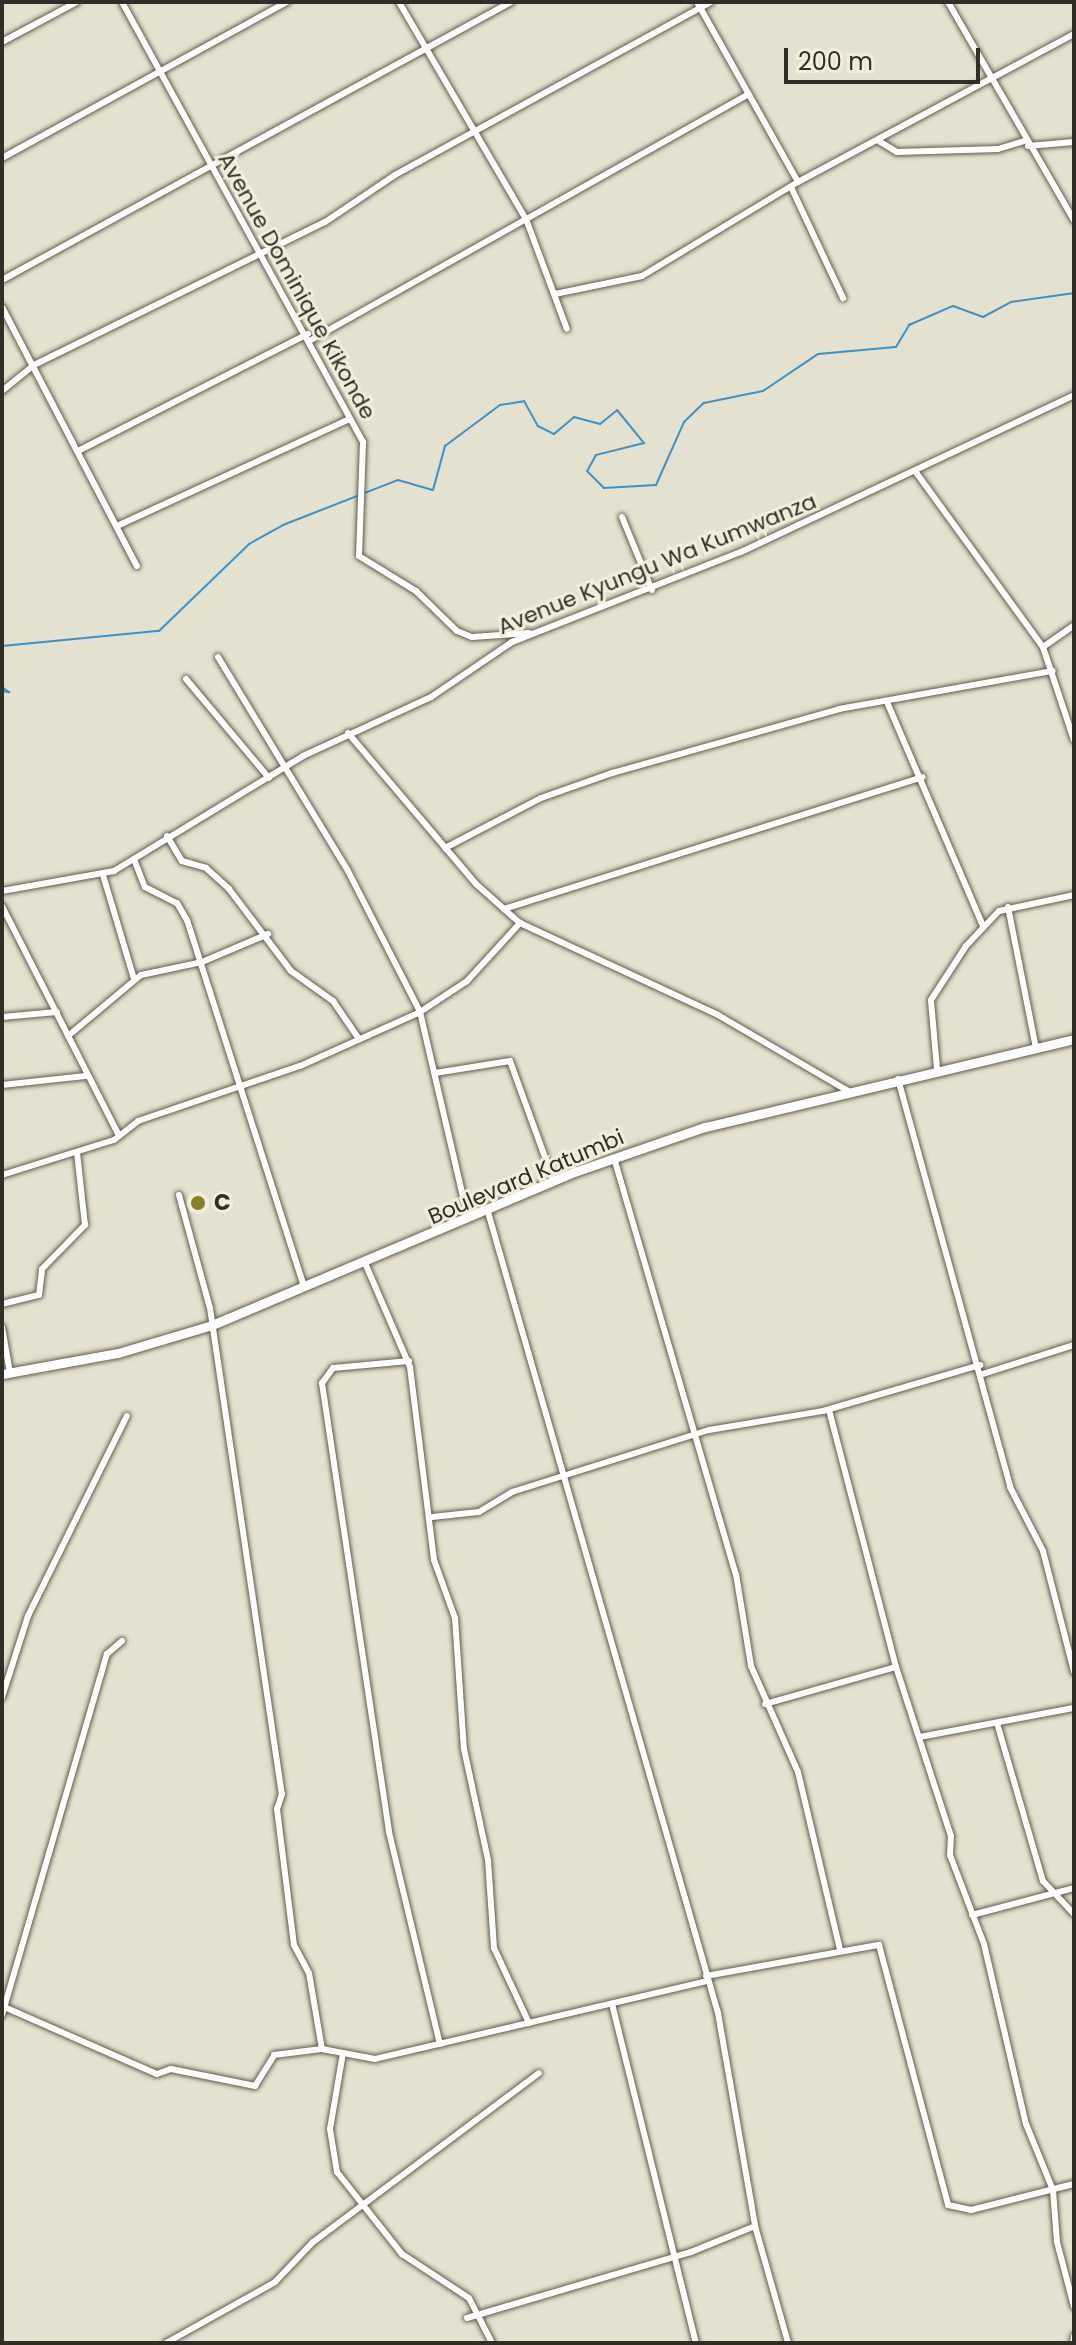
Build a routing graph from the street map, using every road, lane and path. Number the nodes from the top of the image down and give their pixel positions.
1 (77, 2) edge
2 (122, 2) edge
3 (287, 2) edge
4 (399, 2) edge
5 (511, 2) edge
6 (711, 2) edge
7 (948, 2) edge
8 (699, 5) edge
9 (1074, 34) edge
10 (2, 42) edge
11 (431, 50) junction
12 (159, 73) junction
13 (991, 76) junction
14 (747, 95) junction
15 (476, 135) junction
16 (877, 140) junction
17 (1074, 142) edge
18 (1026, 144) junction
19 (2, 158) edge
20 (211, 167) junction
21 (795, 184) junction
22 (526, 219) junction
23 (1074, 220) edge
24 (260, 252) junction
25 (2, 280) edge
26 (555, 294) junction
27 (843, 298) dead end
28 (2, 307) edge
29 (567, 329) dead end
30 (309, 337) junction
31 (34, 365) junction
32 (2, 391) edge
33 (1074, 395) edge
34 (350, 419) junction
35 (80, 450) junction
36 (915, 471) junction
37 (622, 517) dead end
38 (117, 526) junction
39 (137, 566) dead end
40 (652, 590) junction
41 (1074, 625) edge
42 (539, 632) junction
43 (1043, 647) junction
44 (218, 657) dead end
45 (1053, 671) junction
46 (186, 679) dead end
47 (887, 702) junction
48 (348, 733) junction
49 (1074, 740) edge
50 (282, 771) junction
51 (923, 777) junction
52 (269, 778) junction
53 (167, 836) junction
54 (445, 848) junction
55 (134, 859) junction
56 (103, 875) junction
57 (2, 891) edge
58 (1074, 895) edge
59 (2, 906) edge
60 (1008, 907) junction
61 (504, 909) junction
62 (520, 923) junction
63 (983, 926) junction
64 (268, 934) junction
65 (202, 962) junction
66 (134, 979) junction
67 (57, 1012) junction
68 (420, 1012) junction
69 (2, 1017) edge
70 (68, 1036) junction
71 (359, 1039) junction
72 (1074, 1039) edge
73 (1036, 1048) junction
74 (937, 1069) junction
75 (435, 1073) junction
76 (86, 1076) junction
77 (898, 1079) junction
78 (2, 1085) edge
79 (240, 1086) junction
80 (848, 1091) junction
81 (119, 1136) junction
82 (77, 1153) junction
83 (614, 1158) junction
84 (2, 1175) edge
85 (554, 1182) junction
86 (179, 1195) dead end
87 (488, 1212) junction
88 (468, 1221) junction
89 (365, 1263) junction
90 (304, 1287) junction
91 (2, 1304) edge
92 (212, 1325) junction
93 (2, 1327) edge
94 (1074, 1345) edge
95 (409, 1361) junction
96 (980, 1365) junction
97 (6, 1373) edge
98 (983, 1374) junction
99 (829, 1410) junction
100 (127, 1416) dead end
101 (692, 1437) junction
102 (564, 1477) junction
103 (432, 1517) junction
104 (122, 1641) dead end
105 (896, 1667) junction
106 (1074, 1672) edge
107 (2, 1697) edge
108 (765, 1704) junction
109 (1074, 1708) edge
110 (997, 1723) junction
111 (920, 1737) junction
112 (1074, 1888) edge
113 (1060, 1893) junction
114 (1074, 1914) edge
115 (972, 1915) junction
116 (840, 1949) junction
117 (706, 1979) junction
118 (612, 2004) junction
119 (3, 2009) edge
120 (529, 2023) junction
121 (440, 2044) junction
122 (322, 2049) junction
123 (343, 2053) junction
124 (539, 2073) dead end
125 (1074, 2184) edge
126 (1053, 2190) junction
127 (364, 2206) junction
128 (755, 2226) junction
129 (672, 2257) junction
130 (1074, 2307) edge
131 (477, 2315) junction
132 (467, 2318) dead end
133 (1074, 2336) edge
134 (166, 2343) edge
135 (492, 2343) edge
136 (696, 2343) edge
137 (788, 2343) edge
138 (1073, 2343) edge

1 - 10 street
2 - 12 street, Avenue Dominique Kikonde
3 - 12 street
4 - 11 street
5 - 11 street
6 - 8 street
7 - 13 street
8 - 14 street
8 - 15 street
9 - 13 street
11 - 15 street
11 - 20 street
12 - 19 street
12 - 20 street, Avenue Dominique Kikonde
13 - 16 street
13 - 18 street
14 - 21 street
14 - 22 street
15 - 22 street
15 - 24 street
16 - 18 street
16 - 21 street
17 - 18 street
18 - 23 street
20 - 24 street, Avenue Dominique Kikonde
20 - 25 street
21 - 26 street
21 - 27 street
22 - 26 street
22 - 30 street
24 - 30 street, Avenue Dominique Kikonde
24 - 31 street
26 - 29 street
28 - 31 street
30 - 34 street, Avenue Dominique Kikonde
30 - 35 street
31 - 32 street
31 - 35 street
33 - 36 street, Avenue Kyungu Wa Kumwanza
34 - 38 street
34 - 42 street, Avenue Dominique Kikonde
35 - 38 street
36 - 40 street, Avenue Kyungu Wa Kumwanza
36 - 43 street
37 - 40 street
38 - 39 street
40 - 42 street, Avenue Kyungu Wa Kumwanza
41 - 43 street
42 - 48 street, Avenue Kyungu Wa Kumwanza
43 - 45 street
44 - 50 street
45 - 47 street
45 - 49 street
46 - 52 street
47 - 51 street
47 - 54 street
48 - 50 street, Avenue Kyungu Wa Kumwanza
48 - 54 street
50 - 52 street, Avenue Kyungu Wa Kumwanza
50 - 68 street
51 - 61 street
51 - 63 street
52 - 53 street, Avenue Kyungu Wa Kumwanza
53 - 55 street, Avenue Kyungu Wa Kumwanza
53 - 64 street
54 - 61 street
55 - 56 street, Avenue Kyungu Wa Kumwanza
55 - 65 street
56 - 57 street, Avenue Kyungu Wa Kumwanza
56 - 66 street
58 - 60 street
59 - 67 street
60 - 63 street
60 - 73 street
61 - 62 street
62 - 68 street
62 - 80 street
63 - 74 street
64 - 65 street
64 - 71 street
65 - 66 street
65 - 79 street
66 - 70 street
67 - 69 street
67 - 70 street
68 - 71 street
68 - 75 street
70 - 76 street
71 - 79 street
72 - 73 street, Boulevard Katumbi
73 - 74 street, Boulevard Katumbi
74 - 77 street, Boulevard Katumbi
75 - 85 street
75 - 88 street
76 - 78 street
76 - 81 street
77 - 80 street, Boulevard Katumbi
77 - 96 street
79 - 81 street
79 - 90 street
80 - 83 street, Boulevard Katumbi
81 - 82 street
82 - 84 street
82 - 91 street
83 - 85 street, Boulevard Katumbi
83 - 101 street
85 - 87 street, Boulevard Katumbi
86 - 92 street
87 - 88 street, Boulevard Katumbi
87 - 102 street
88 - 89 street, Boulevard Katumbi
89 - 90 street, Boulevard Katumbi
89 - 95 street
90 - 92 street, Boulevard Katumbi
92 - 97 street, Boulevard Katumbi
92 - 122 street
93 - 97 street
94 - 98 street
95 - 103 street
95 - 121 street
96 - 98 street
96 - 99 street
98 - 106 street
99 - 101 street
99 - 105 street
100 - 107 street
101 - 102 street
101 - 108 street
102 - 103 street
102 - 117 street
103 - 120 street
104 - 119 street
105 - 108 street
105 - 111 street
108 - 116 street
109 - 110 street
110 - 111 street
110 - 113 street
111 - 115 street
112 - 113 street
113 - 114 street
113 - 115 street
115 - 126 street
116 - 117 street
116 - 126 street
117 - 118 street
117 - 128 street
118 - 120 street
118 - 129 street
119 - 122 street
120 - 121 street
121 - 123 street
122 - 123 street
123 - 127 street
124 - 127 street
125 - 126 street
126 - 130 street
127 - 131 street
127 - 134 street
128 - 129 street
128 - 137 street
129 - 131 street
129 - 136 street
131 - 132 street
131 - 135 street
133 - 138 street

